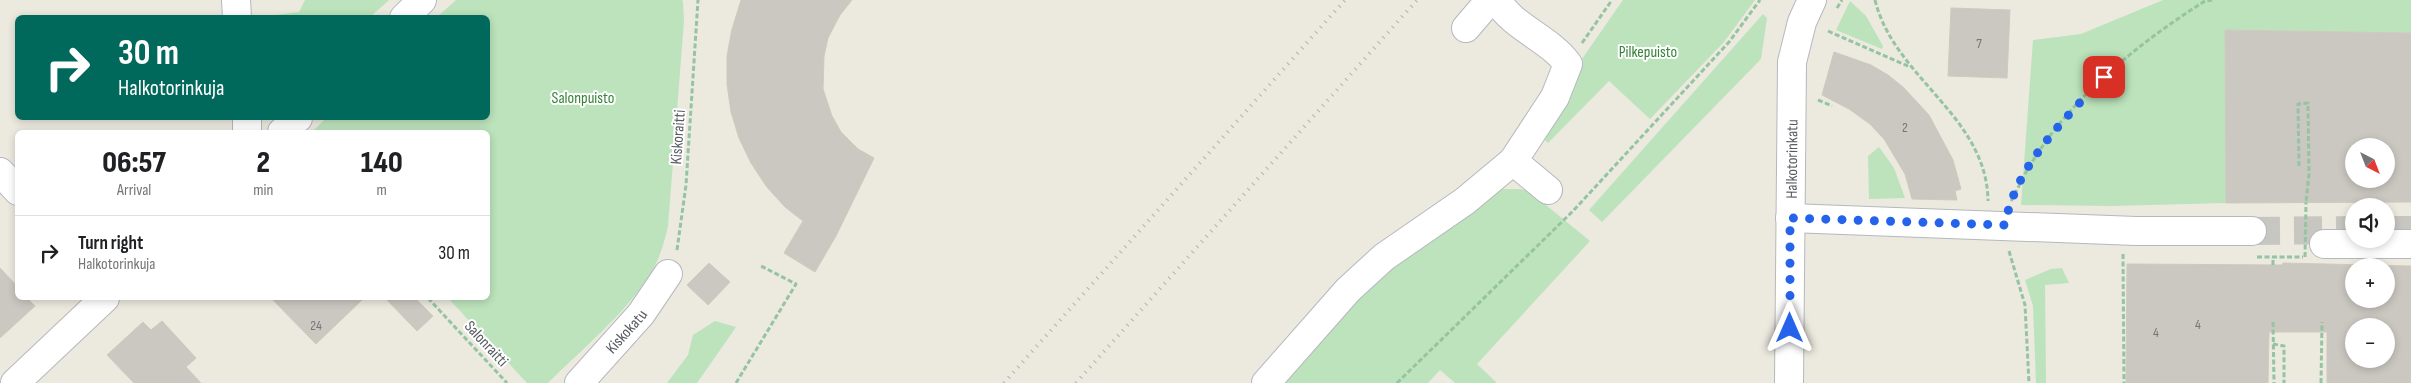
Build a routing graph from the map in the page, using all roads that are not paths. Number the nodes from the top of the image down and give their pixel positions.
1 (236, 0) edge
2 (422, 0) edge
3 (1490, 0) edge
4 (1497, 0) edge
5 (1812, 0) edge
6 (237, 15) edge
7 (407, 15) edge
8 (1466, 28) dead end
9 (296, 120) edge
10 (284, 130) edge
11 (1513, 161) junction
12 (0, 172) edge
13 (15, 188) edge
14 (1548, 190) dead end
15 (1790, 218) junction
16 (2253, 244) tunnel mouth
17 (2411, 244) edge
18 (2314, 253) road end
19 (668, 274) road end
20 (103, 300) edge
21 (21, 381) edge
22 (579, 383) edge
23 (1266, 383) edge
24 (1789, 383) edge

1 - 6 street
2 - 7 street
3 - 8 street
4 - 11 street
5 - 15 street, Halkotorinkatu
9 - 10 street
11 - 14 street
11 - 23 street
12 - 13 street
15 - 16 street
15 - 24 street, Halkotorinkatu
17 - 18 street
19 - 22 street, Kiskokatu
20 - 21 street

